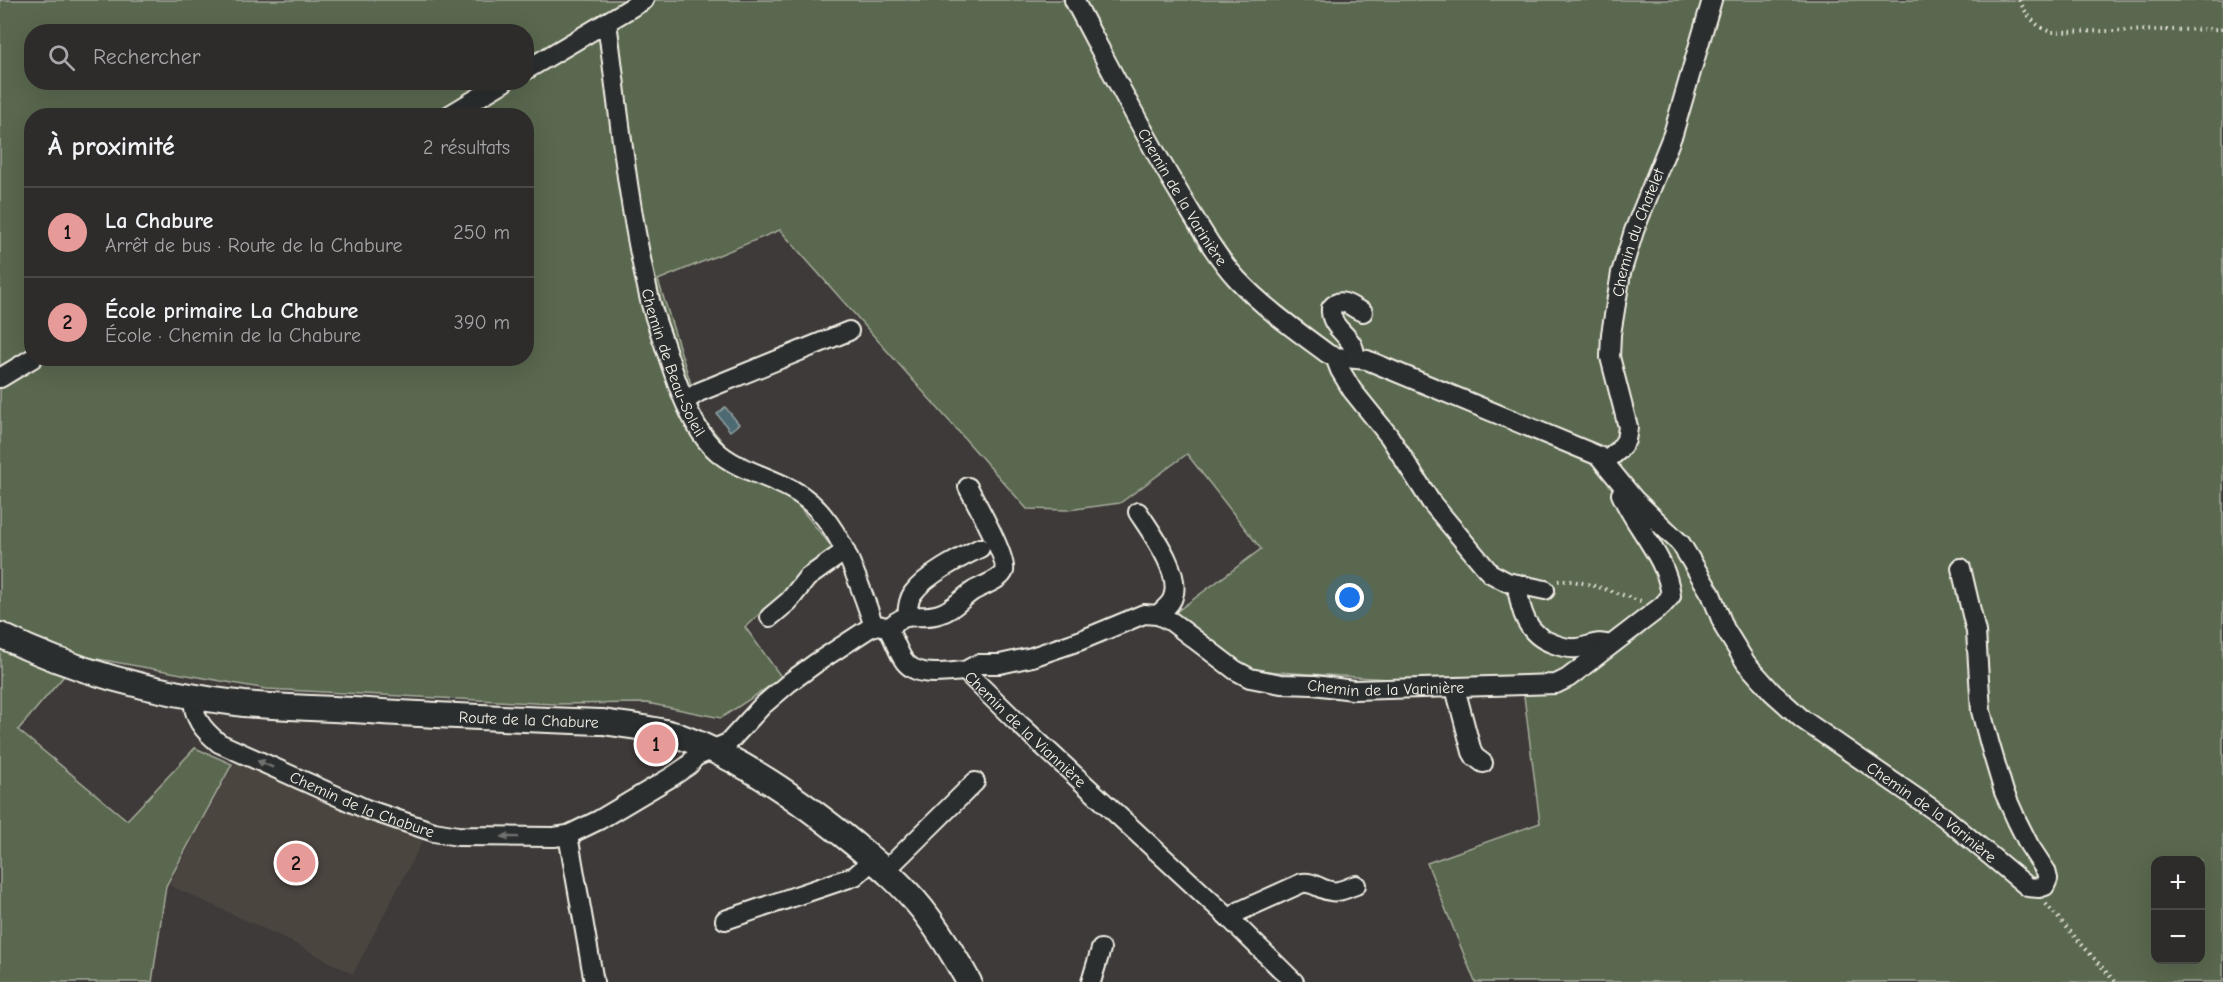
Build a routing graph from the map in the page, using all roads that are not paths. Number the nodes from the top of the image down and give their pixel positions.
1 (644, 0) edge
2 (1074, 0) edge
3 (1712, 0) edge
4 (607, 22) junction
5 (534, 65) edge
6 (491, 90) edge
7 (461, 108) edge
8 (1363, 312) dead end
9 (849, 331) dead end
10 (1335, 357) junction
11 (1355, 357) junction
12 (24, 363) edge
13 (0, 378) edge
14 (685, 401) junction
15 (1610, 468) junction
16 (968, 487) dead end
17 (1138, 512) dead end
18 (980, 548) dead end
19 (845, 551) junction
20 (1960, 568) dead end
21 (1517, 584) junction
22 (1545, 590) road end
23 (1158, 615) junction
24 (907, 616) junction
25 (770, 617) dead end
26 (881, 627) junction
27 (0, 635) edge
28 (1610, 645) junction
29 (965, 671) junction
30 (1455, 688) junction
31 (193, 696) junction
32 (711, 750) junction
33 (1483, 763) dead end
34 (975, 782) dead end
35 (568, 835) junction
36 (880, 865) junction
37 (1356, 885) dead end
38 (1230, 919) junction
39 (725, 920) dead end
40 (1101, 949) dead end
41 (594, 982) edge
42 (969, 982) edge
43 (1091, 982) edge
44 (1294, 982) edge

1 - 4 street
2 - 10 street, Chemin de la Varinière
3 - 15 street, Chemin du Chatelet
4 - 5 street
4 - 14 street, Chemin de Beau-Soleil
6 - 7 street
8 - 11 street
9 - 14 street
10 - 11 street, Chemin de la Varinière
10 - 21 street, Chemin de la Varinière
11 - 15 street, Chemin de la Varinière
12 - 13 street
14 - 19 street, Chemin de Beau-Soleil
15 - 20 street, Chemin de la Varinière
15 - 28 street, Chemin de la Varinière
16 - 24 street
17 - 23 street
18 - 24 street
19 - 25 street
19 - 26 street, Chemin de Beau-Soleil
21 - 22 street, Chemin de la Varinière
21 - 28 street
23 - 29 street
23 - 30 street, Chemin de la Varinière
24 - 26 street
26 - 29 street, Chemin de la Viannière
26 - 32 street
27 - 31 main road, Route de la Chabure
28 - 30 street, Chemin de la Varinière
29 - 38 street, Chemin de la Viannière
30 - 33 street
31 - 32 main road, Route de la Chabure
35 -> 31 street, Chemin de la Chabure
32 - 35 street, Chemin de la Chabure
32 - 36 main road, Route de la Chabure
34 - 36 street
35 - 41 street
36 - 39 street
36 - 42 main road, Route de la Chabure
37 - 38 street
38 - 44 street, Chemin de la Viannière
40 - 43 street

